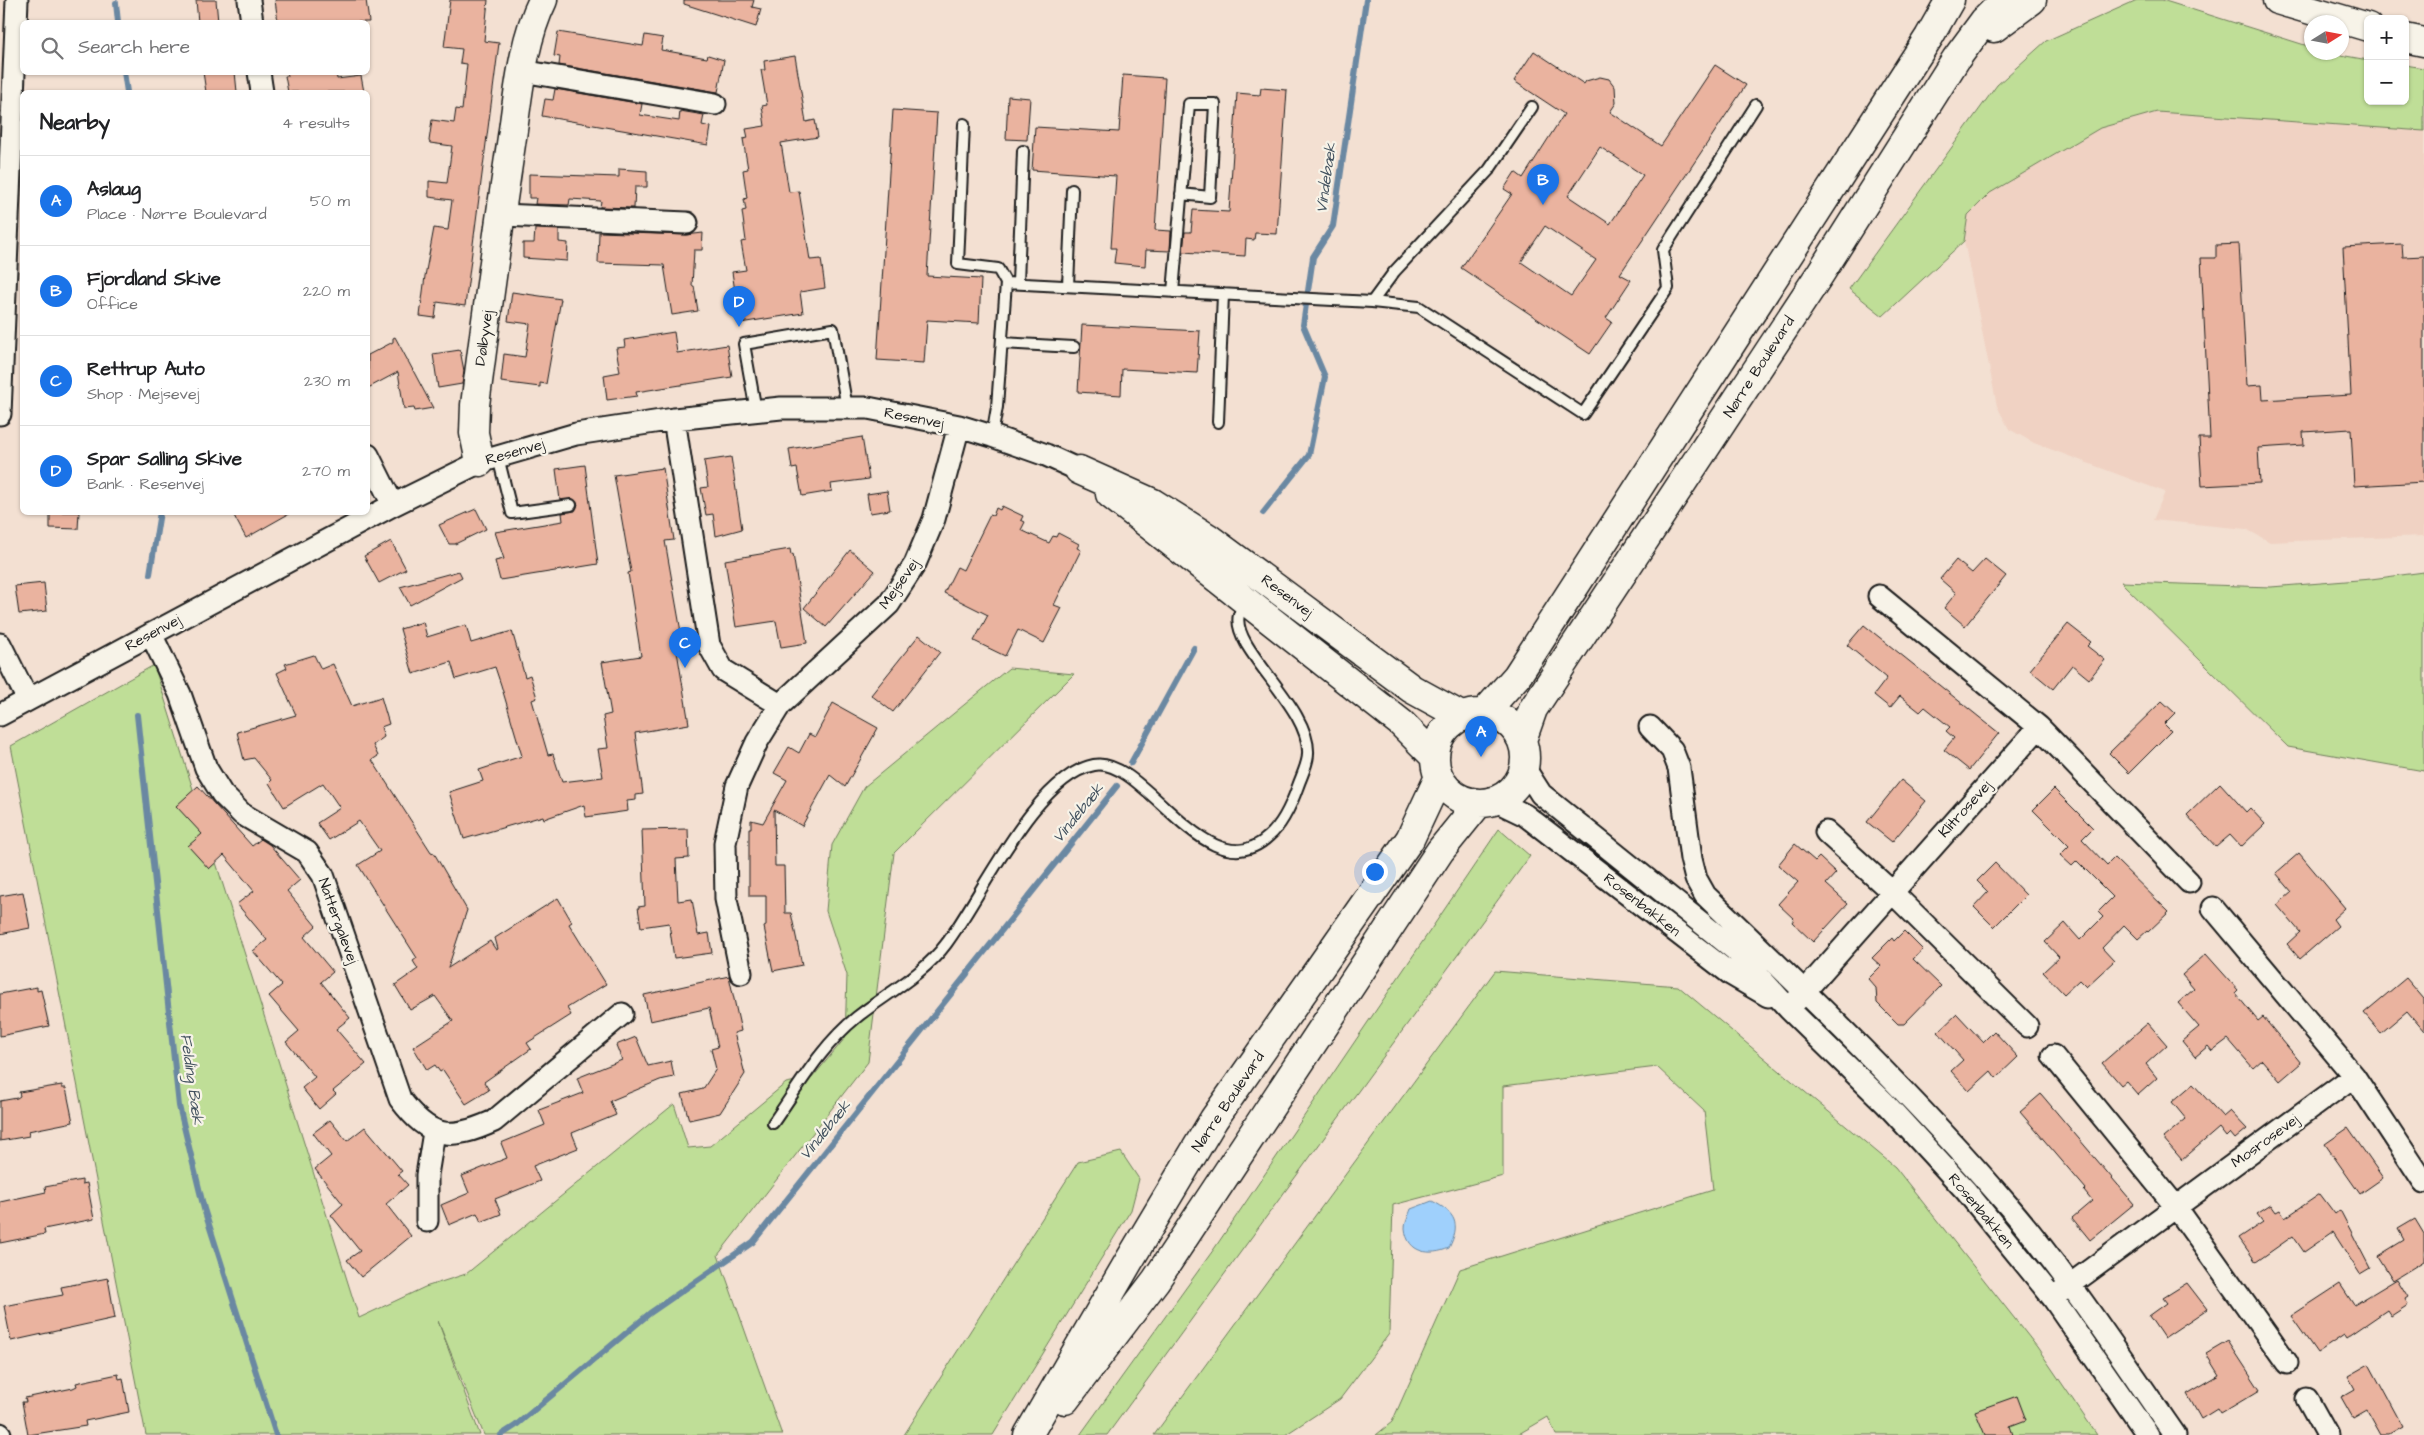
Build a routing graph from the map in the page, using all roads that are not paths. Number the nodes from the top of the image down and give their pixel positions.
1 (17, 0) edge
2 (249, 0) edge
3 (543, 0) edge
4 (1950, 0) edge
5 (2005, 0) edge
6 (2032, 0) edge
7 (2277, 0) edge
8 (0, 4) edge
9 (252, 20) edge
10 (2364, 27) edge
11 (2409, 39) edge
12 (2424, 42) edge
13 (1956, 59) junction
14 (522, 71) junction
15 (259, 75) edge
16 (262, 90) edge
17 (715, 104) dead end
18 (1756, 105) dead end
19 (1532, 107) dead end
20 (964, 124) dead end
21 (1023, 151) dead end
22 (1072, 190) dead end
23 (1181, 194) junction
24 (500, 215) junction
25 (687, 223) dead end
26 (1006, 282) junction
27 (1018, 283) junction
28 (1068, 286) junction
29 (1173, 292) junction
30 (1223, 294) junction
31 (1372, 302) junction
32 (1002, 343) junction
33 (1074, 347) dead end
34 (847, 408) junction
35 (756, 411) junction
36 (0, 414) edge
37 (674, 419) junction
38 (1218, 422) dead end
39 (959, 426) junction
40 (992, 436) junction
41 (489, 459) junction
42 (370, 460) edge
43 (1079, 470) junction
44 (393, 505) junction
45 (571, 505) dead end
46 (1879, 596) dead end
47 (1247, 602) junction
48 (151, 634) junction
49 (0, 644) edge
50 (28, 700) junction
51 (780, 705) junction
52 (0, 715) edge
53 (1473, 715) junction
54 (1650, 727) dead end
55 (2039, 727) junction
56 (1522, 740) junction
57 (1437, 767) junction
58 (1524, 769) junction
59 (1487, 802) junction
60 (1826, 832) dead end
61 (2189, 882) dead end
62 (1892, 892) junction
63 (2214, 908) dead end
64 (741, 973) dead end
65 (1805, 991) junction
66 (1789, 1009) junction
67 (622, 1014) dead end
68 (2027, 1026) dead end
69 (2053, 1056) dead end
70 (2354, 1076) junction
71 (773, 1123) dead end
72 (434, 1132) junction
73 (2424, 1182) edge
74 (2176, 1207) junction
75 (427, 1220) dead end
76 (2070, 1286) junction
77 (2053, 1298) junction
78 (2287, 1363) dead end
79 (2307, 1399) dead end
80 (1028, 1435) edge
81 (1039, 1435) edge
82 (2148, 1435) edge
83 (2176, 1435) edge
84 (2327, 1435) edge

1 - 8 street
1 - 36 street
2 - 9 street
3 - 14 street, Dølbyvej
4 - 53 street
5 - 13 street, Nørre Boulevard
6 - 13 street
7 - 10 street
11 - 12 street
13 - 56 street, Nørre Boulevard
14 - 17 street
14 - 24 street, Dølbyvej
15 - 16 street
18 - 31 lane
19 - 31 lane
20 - 26 lane
21 - 27 lane
22 - 28 lane
23 - 23 lane
23 - 29 lane
24 - 25 street
24 - 41 street, Dølbyvej
26 - 27 lane
26 - 32 lane
27 - 28 lane
28 - 29 lane
29 - 30 lane
30 - 31 lane
30 - 38 lane
32 - 33 lane
32 - 40 lane
34 - 35 street, Resenvej
34 - 35 lane
34 - 39 street, Resenvej
35 - 37 street, Resenvej
37 - 41 street, Resenvej
37 - 51 street
39 - 40 street, Resenvej
39 - 51 street, Mejsevej
40 - 43 street, Resenvej
41 - 44 street, Resenvej
41 - 45 lane
42 - 44 street
43 - 47 street, Resenvej
43 - 53 street, Resenvej
44 - 48 street, Resenvej
46 - 55 street
47 - 57 street, Resenvej
47 - 71 lane
48 - 50 street, Resenvej
48 - 72 street, Nattergalevej
49 - 50 street
50 - 52 street, Resenvej
51 - 64 street, Mejsevej
53 - 56 street
53 - 57 street
54 - 65 street
55 - 61 street
55 - 62 street, Klitrosevej
56 - 58 street
57 - 59 street
57 - 80 street, Nørre Boulevard
58 - 59 street
58 - 66 street, Rosenbakken
59 - 66 street, Rosenbakken
59 - 81 street
60 - 62 street
62 - 65 street, Klitrosevej
62 - 68 street
63 - 70 street
65 - 66 street, Klitrosevej
65 - 76 street
66 - 77 street, Rosenbakken
67 - 72 street
69 - 74 street
70 - 73 street
70 - 74 street, Mosrosevej
72 - 75 street
74 - 76 street, Mosrosevej
74 - 78 street
76 - 77 street, Mosrosevej
76 - 83 street
77 - 82 street, Rosenbakken
79 - 84 street

